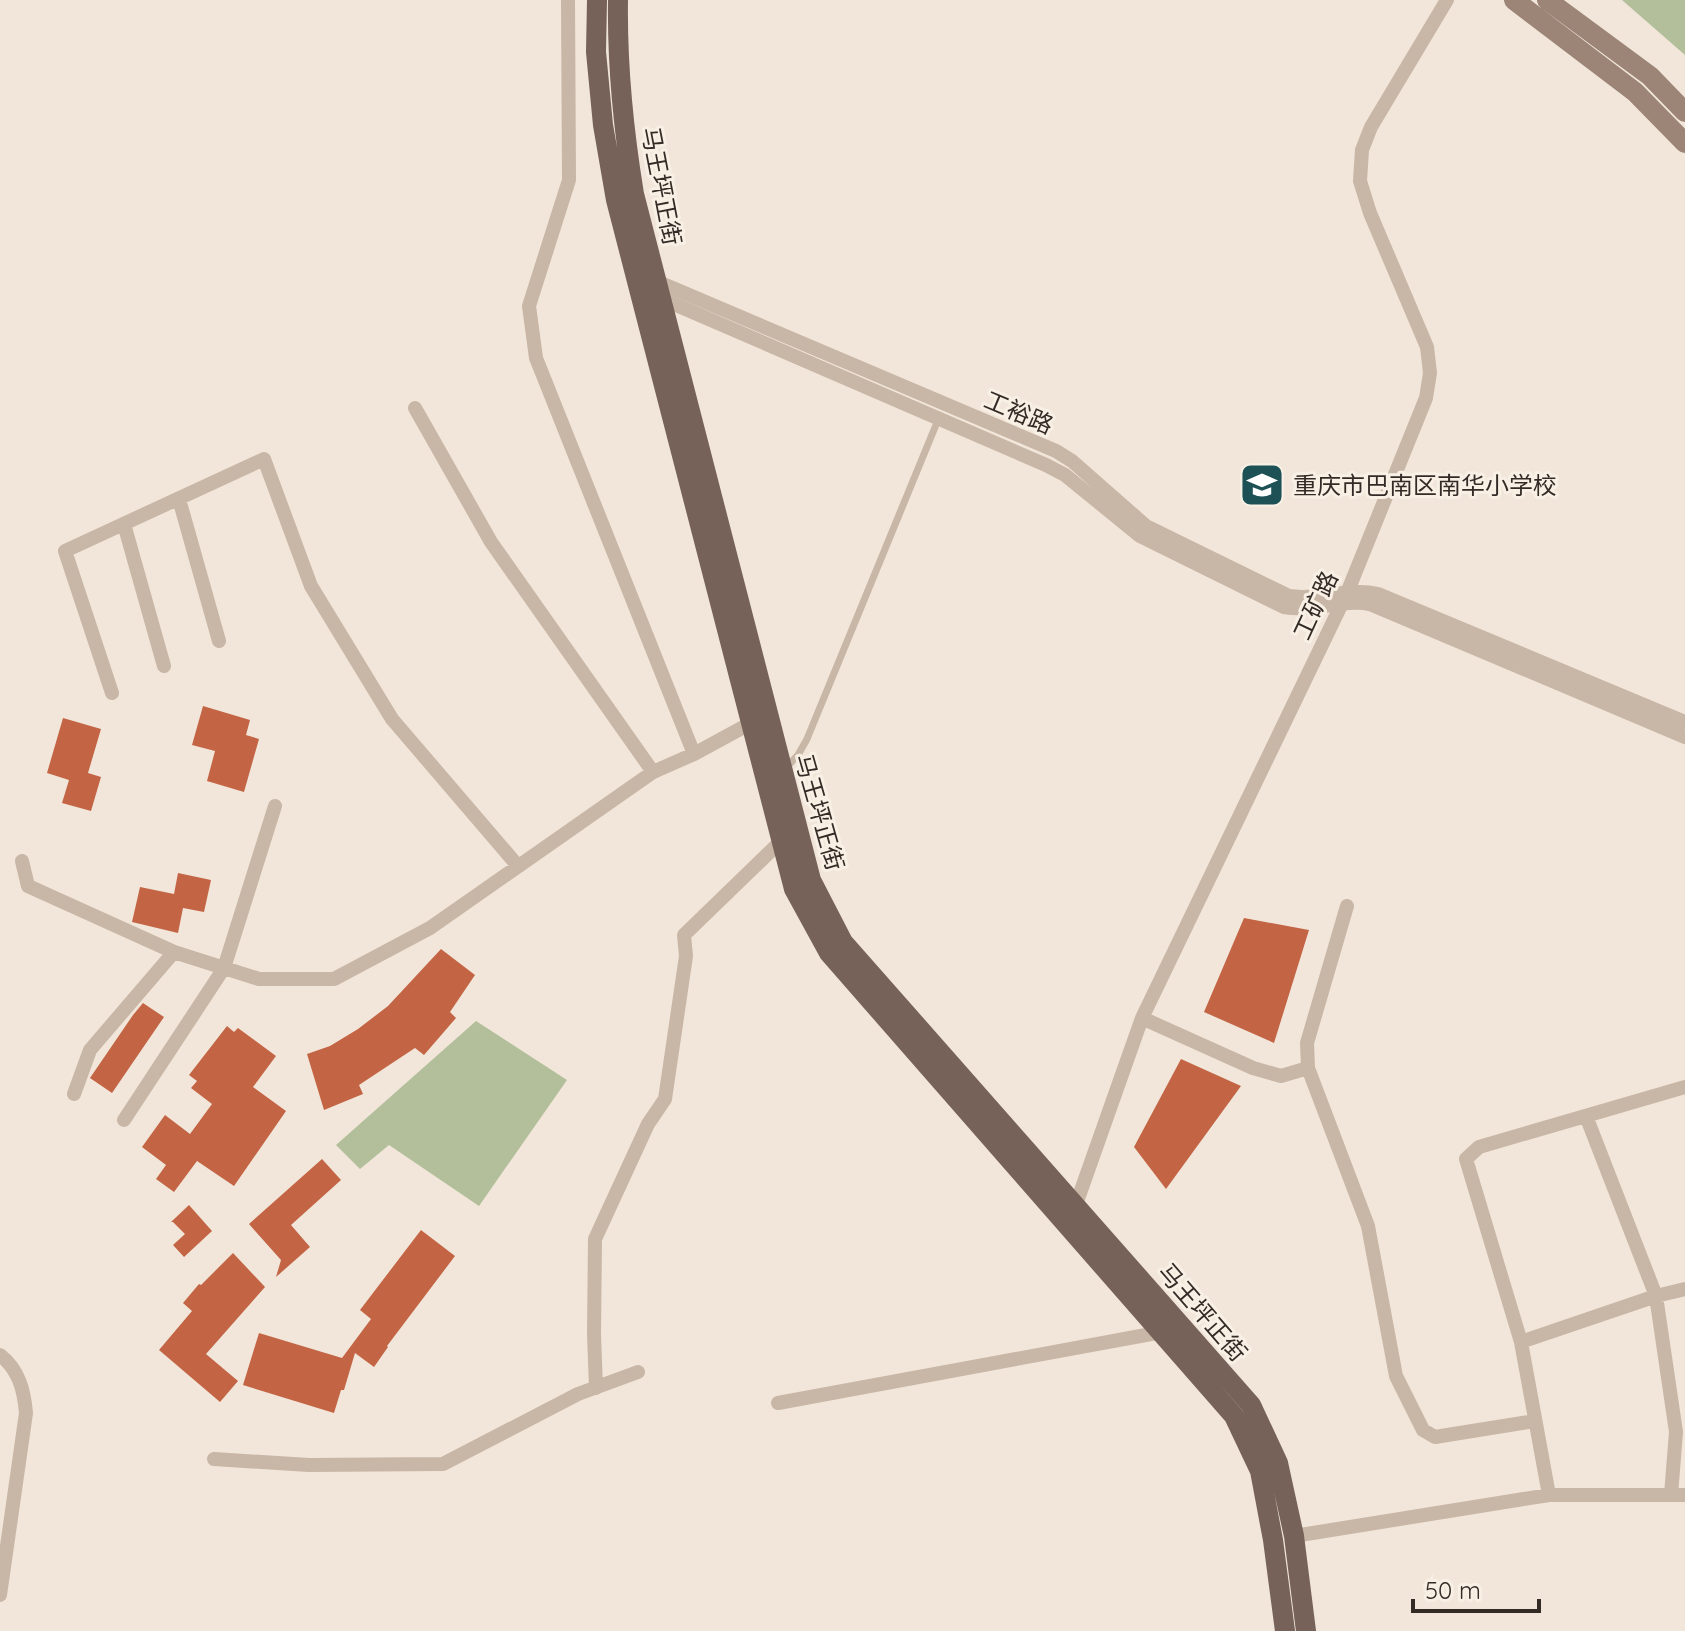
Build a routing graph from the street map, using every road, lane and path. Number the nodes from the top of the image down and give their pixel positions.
1 (568, 0) edge
2 (597, 0) edge
3 (618, 0) edge
4 (1447, 0) edge
5 (1514, 0) edge
6 (1547, 0) edge
7 (1685, 112) edge
8 (1685, 143) edge
9 (658, 289) junction
10 (415, 408) dead end
11 (938, 420) junction
12 (179, 499) junction
13 (124, 524) junction
14 (1344, 599) junction
15 (219, 641) dead end
16 (164, 666) dead end
17 (112, 693) dead end
18 (1685, 722) edge
19 (751, 723) junction
20 (1685, 737) edge
21 (694, 754) junction
22 (653, 772) junction
23 (782, 773) junction
24 (275, 806) dead end
25 (781, 841) junction
26 (22, 861) dead end
27 (518, 866) junction
28 (1347, 906) dead end
29 (174, 952) junction
30 (224, 968) junction
31 (1142, 1018) junction
32 (1308, 1068) junction
33 (1685, 1087) edge
34 (74, 1094) dead end
35 (1586, 1116) junction
36 (124, 1120) dead end
37 (1076, 1206) junction
38 (1068, 1227) junction
39 (1685, 1289) edge
40 (1656, 1296) junction
41 (1162, 1332) junction
42 (1521, 1342) junction
43 (0, 1355) edge
44 (638, 1372) dead end
45 (596, 1388) junction
46 (778, 1403) dead end
47 (1535, 1421) junction
48 (1680, 1432) edge
49 (214, 1459) dead end
50 (1549, 1495) junction
51 (1678, 1495) edge
52 (1294, 1536) junction
53 (0, 1595) edge
54 (1285, 1631) edge
55 (1306, 1631) edge

1 - 21 street
2 - 19 main road, 马王坪正街
3 - 9 main road, 马王坪正街
4 - 14 street, 工矿路
5 - 8 main road
6 - 7 main road
9 - 11 street, 工裕路
9 - 14 street, 工裕路
9 - 23 main road, 马王坪正街
10 - 22 street
11 - 14 street, 工裕路
11 - 23 lane
12 - 13 street
12 - 15 street
12 - 27 street
13 - 16 street
13 - 17 street
14 - 18 street
14 - 20 street
14 - 31 street, 工矿路
19 - 21 street
19 - 25 main road, 马王坪正街
21 - 22 street
22 - 27 street
23 - 37 main road, 马王坪正街
24 - 30 street
25 - 38 main road, 马王坪正街
25 - 45 street
26 - 29 street
27 - 30 street
28 - 32 street
29 - 30 street
29 - 34 street
30 - 36 street
31 - 32 street
31 - 37 street, 工矿路
32 - 47 street
33 - 35 street
35 - 40 street
35 - 42 street
37 - 38 street, 工矿路
37 - 52 main road, 马王坪正街
38 - 41 main road, 马王坪正街
39 - 40 street
40 - 42 street
40 - 48 street
41 - 46 street
41 - 54 main road, 马王坪正街
42 - 47 street
43 - 53 street
44 - 45 street
45 - 49 street
47 - 50 street
48 - 51 street
50 - 51 street
50 - 52 street
52 - 55 main road, 马王坪正街

